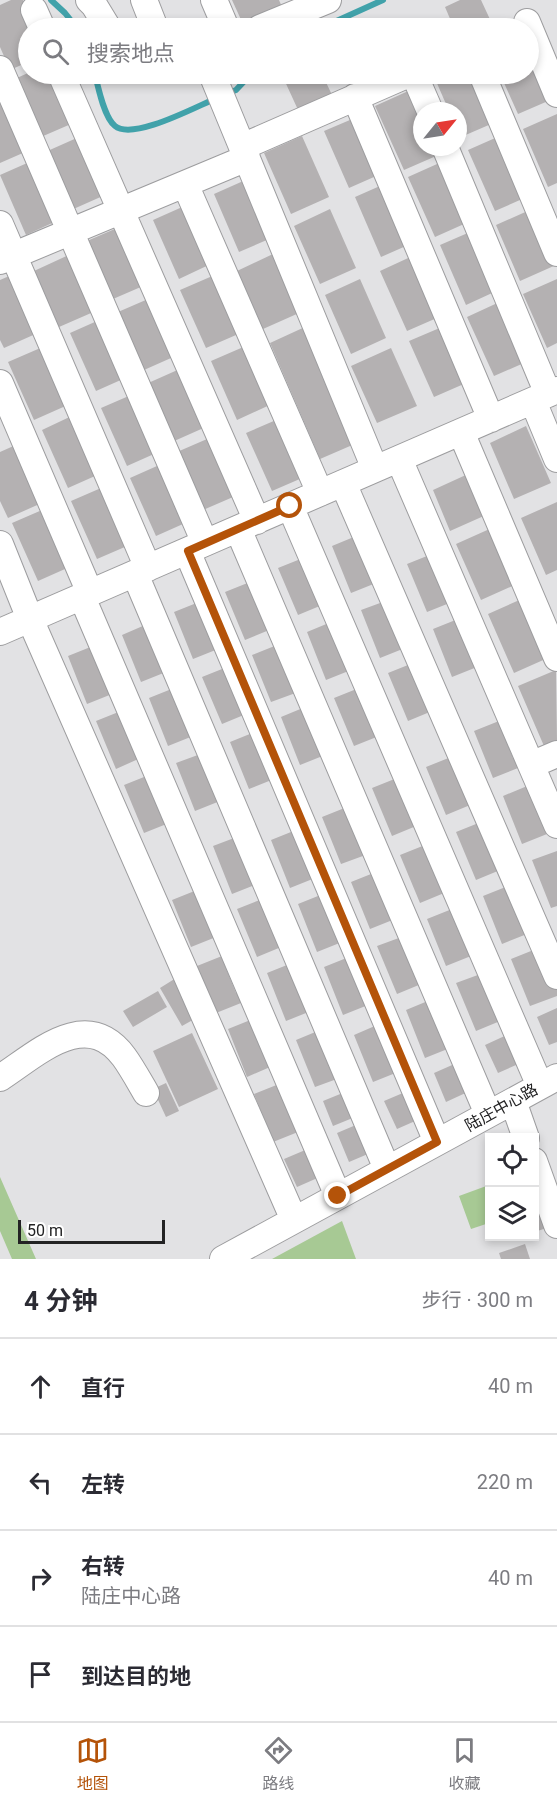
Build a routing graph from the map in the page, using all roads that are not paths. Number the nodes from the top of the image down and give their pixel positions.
1 (89, 0) edge
2 (144, 0) edge
3 (214, 0) edge
4 (328, 0) edge
5 (287, 8) edge
6 (102, 18) edge
7 (152, 18) edge
8 (222, 18) edge
9 (274, 18) edge
10 (539, 58) edge
11 (0, 69) edge
12 (65, 84) edge
13 (386, 84) edge
14 (418, 84) edge
15 (486, 84) edge
16 (218, 88) edge
17 (557, 94) edge
18 (356, 97) junction
19 (426, 102) edge
20 (244, 152) junction
21 (449, 156) edge
22 (185, 184) junction
23 (120, 211) junction
24 (0, 224) edge
25 (71, 232) junction
26 (557, 253) edge
27 (7, 259) edge
28 (0, 383) edge
29 (546, 395) edge
30 (491, 419) junction
31 (461, 432) junction
32 (399, 459) junction
33 (557, 459) edge
34 (375, 469) junction
35 (344, 483) junction
36 (320, 493) junction
37 (290, 506) junction
38 (247, 525) junction
39 (0, 544) edge
40 (196, 547) junction
41 (141, 571) junction
42 (86, 595) junction
43 (30, 619) junction
44 (0, 632) edge
45 (557, 658) edge
46 (557, 754) edge
47 (531, 765) junction
48 (557, 825) edge
49 (557, 976) edge
50 (0, 1078) edge
51 (548, 1081) edge
52 (146, 1093) dead end
53 (513, 1101) junction
54 (488, 1114) junction
55 (525, 1133) edge
56 (437, 1142) junction
57 (387, 1169) junction
58 (539, 1175) edge
59 (338, 1196) junction
60 (294, 1220) junction
61 (557, 1224) edge
62 (223, 1259) edge

1 - 6 street
2 - 7 street
3 - 8 street
4 - 5 street
5 - 9 street
10 - 17 street
11 - 25 street
12 - 23 street
13 - 18 street
14 - 19 street
15 - 26 street
16 - 20 street
18 - 20 street
18 - 30 street
20 - 22 street
20 - 34 street
21 - 29 street
22 - 23 street
22 - 36 street
23 - 25 street
23 - 38 street
24 - 27 street
25 - 27 street
25 - 40 street
27 - 41 street
28 - 42 street
29 - 30 street
29 - 33 street
30 - 31 street
31 - 32 street
31 - 45 street
32 - 34 street
32 - 47 street
34 - 35 street
35 - 36 street
35 - 49 street
36 - 37 street
37 - 38 street
37 - 51 street
38 - 40 street
38 - 54 street
39 - 43 street
40 - 41 street
40 - 56 street
41 - 42 street
41 - 57 street
42 - 43 street
42 - 59 street
43 - 44 street
43 - 60 street
46 - 47 street
47 - 48 street
50 - 52 street
51 - 53 street, 陆庄中心路
53 - 54 street, 陆庄中心路
53 - 55 street
54 - 56 street, 陆庄中心路
56 - 57 street, 陆庄中心路
57 - 59 street, 陆庄中心路
58 - 61 street
59 - 60 street, 陆庄中心路
60 - 62 street, 陆庄中心路

